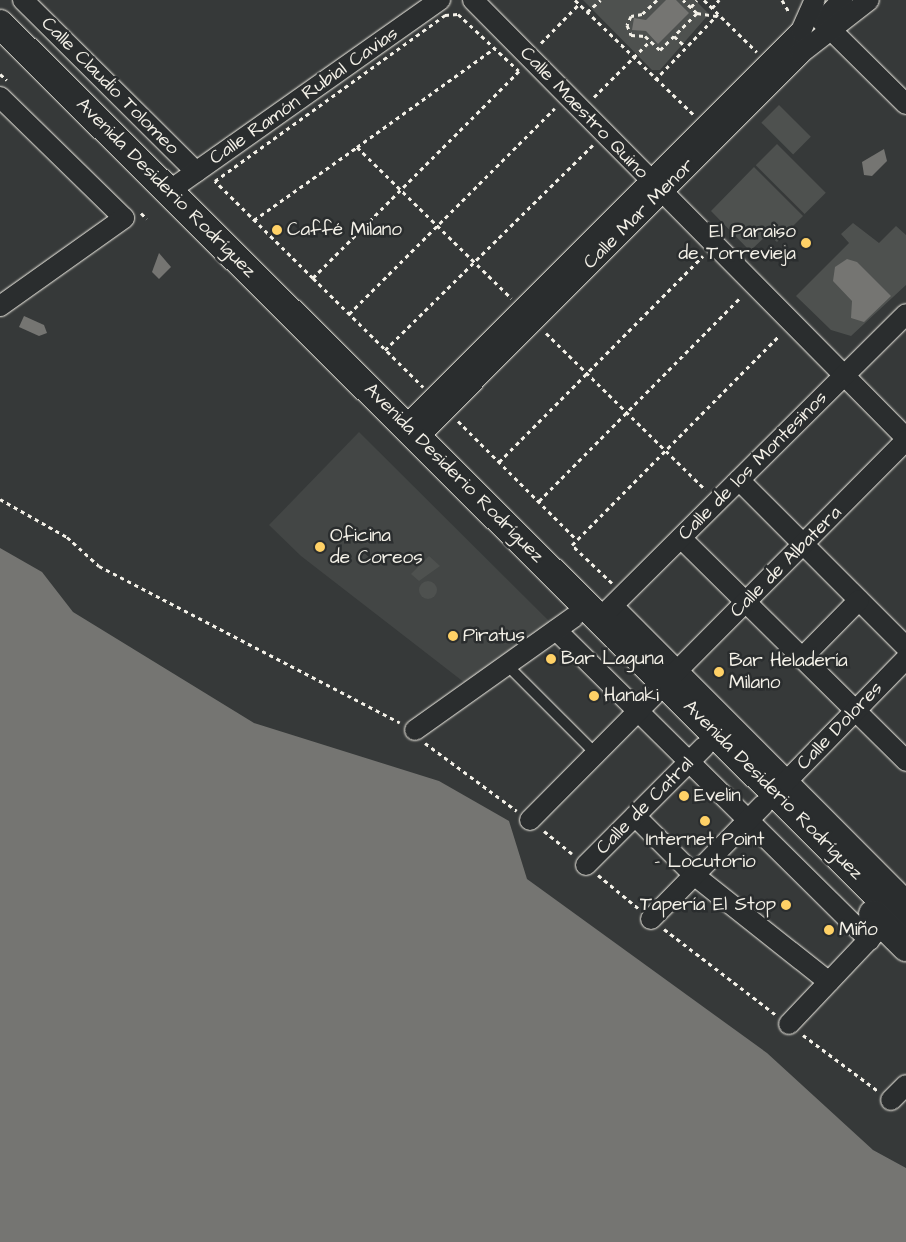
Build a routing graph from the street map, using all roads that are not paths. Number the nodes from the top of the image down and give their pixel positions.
1 (23, 0) edge
2 (440, 0) edge
3 (473, 0) edge
4 (842, 0) edge
5 (868, 0) edge
6 (815, 12) edge
7 (0, 24) edge
8 (0, 49) edge
9 (0, 97) edge
10 (906, 104) edge
11 (196, 172) junction
12 (656, 187) junction
13 (169, 191) junction
14 (0, 306) edge
15 (906, 314) edge
16 (844, 376) junction
17 (412, 432) junction
18 (906, 439) edge
19 (739, 480) junction
20 (681, 538) junction
21 (803, 544) junction
22 (858, 600) junction
23 (746, 602) junction
24 (586, 618) junction
25 (906, 647) edge
26 (802, 658) junction
27 (906, 660) edge
28 (507, 664) junction
29 (658, 691) junction
30 (855, 711) junction
31 (415, 730) road end
32 (596, 754) junction
33 (697, 754) junction
34 (906, 761) edge
35 (768, 800) junction
36 (635, 816) junction
37 (530, 820) dead end
38 (586, 865) dead end
39 (694, 875) junction
40 (894, 917) edge
41 (651, 919) dead end
42 (906, 947) edge
43 (829, 982) junction
44 (788, 1024) dead end
45 (906, 1085) edge
46 (890, 1100) dead end

1 - 11 street, Calle Claudio Tolomeo
2 - 11 street, Calle Ramón Rubial Cavias
3 - 12 street, Calle Maestro Quino
4 - 6 street
5 - 6 street, Calle Mar Menor
6 - 10 street
6 - 12 street, Calle Mar Menor
6 - 12 street, Calle Mar Menor
7 - 13 street, Avenida Desiderio Rodríguez
8 - 24 street, Avenida Desiderio Rodríguez
9 - 14 street
11 - 13 street, Calle Ramón Rubial Cavias
12 - 16 street, Calle Maestro Quino
12 - 17 street, Calle Mar Menor
13 - 17 street, Avenida Desiderio Rodríguez
15 - 16 street, Calle de los Montesinos
16 - 18 street, Calle Maestro Quino
16 - 19 street, Calle de los Montesinos
17 - 24 street, Avenida Desiderio Rodríguez
18 - 21 street, Calle de Albatera
19 - 20 street, Calle de los Montesinos
19 - 21 street
20 - 23 street
20 - 24 street, Calle de los Montesinos
21 - 22 street
21 - 23 street, Calle de Albatera
22 - 25 street
22 - 26 street
23 - 26 street
23 - 29 street, Calle de Albatera
24 - 28 street, Calle de los Montesinos
24 - 29 street, Avenida Desiderio Rodríguez
24 - 29 street, Avenida Desiderio Rodríguez
26 - 30 street
27 - 30 street, Calle Dolores
28 - 31 street, Calle de los Montesinos
28 - 32 lane
29 - 32 street, Calle de Albatera
29 - 33 street, Avenida Desiderio Rodríguez
29 - 35 street, Avenida Desiderio Rodríguez
30 - 34 street
30 - 35 street, Calle Dolores
32 - 37 street, Calle de Albatera
33 - 35 street, Avenida Desiderio Rodríguez
33 - 36 street, Calle de Catral
35 - 39 street, Calle Dolores
35 - 40 street, Avenida Desiderio Rodríguez
36 - 38 street, Calle de Catral
36 - 39 street
39 - 41 street, Calle Dolores
39 - 43 street
40 - 42 street, Avenida Desiderio Rodríguez
40 - 43 street
43 - 44 street
45 - 46 street

